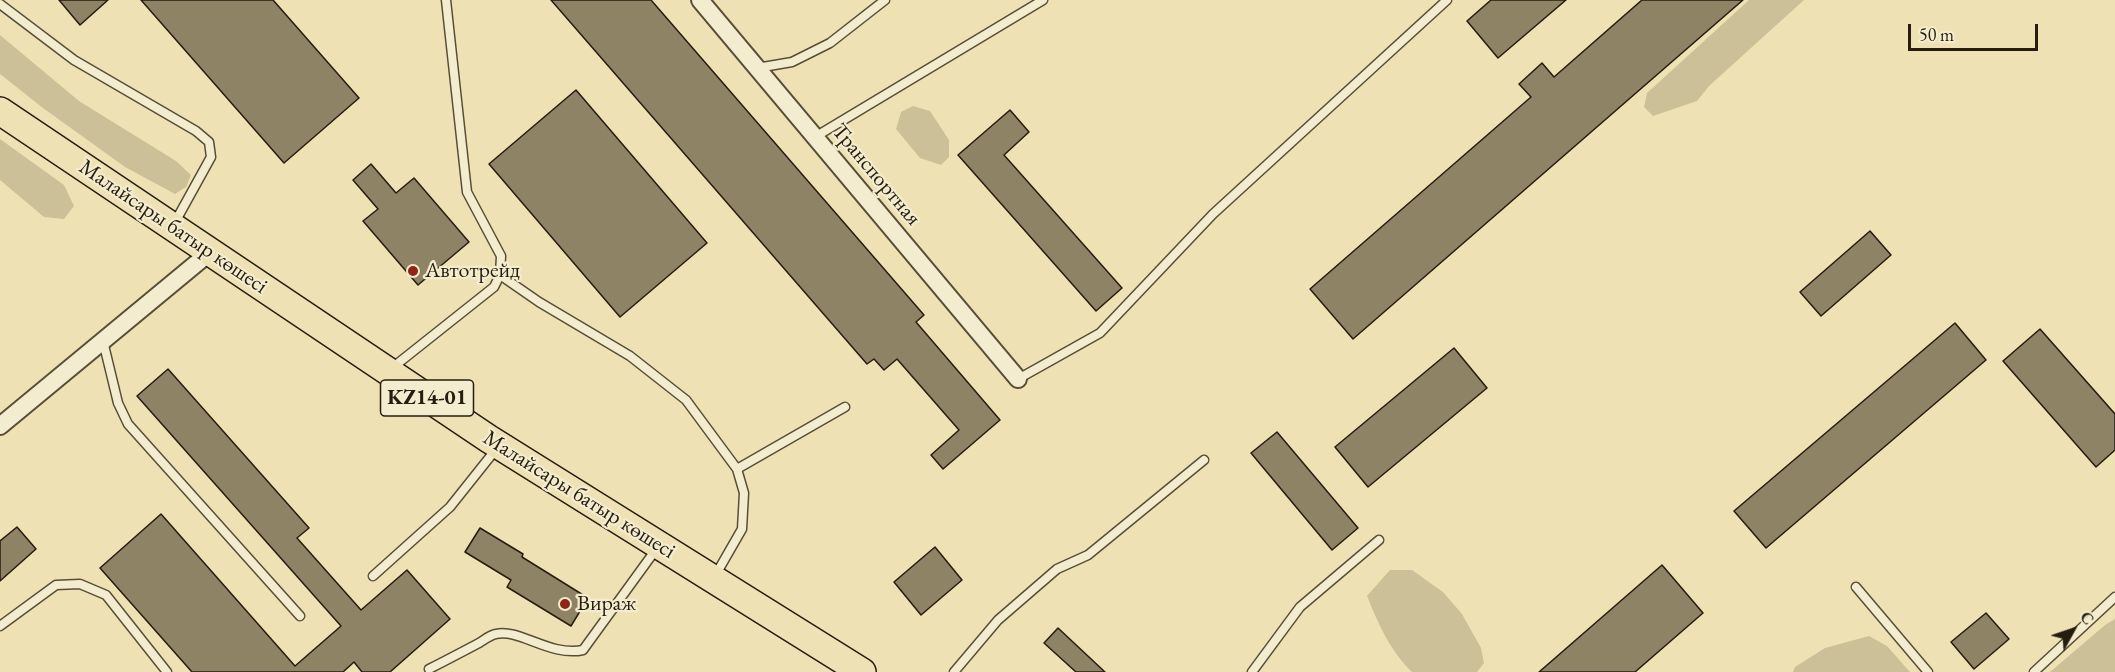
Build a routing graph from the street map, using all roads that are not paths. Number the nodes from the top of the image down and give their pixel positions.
1 (446, 0) edge
2 (700, 0) edge
3 (885, 0) edge
4 (1043, 0) edge
5 (1447, 0) edge
6 (0, 4) edge
7 (757, 68) junction
8 (0, 111) edge
9 (815, 137) junction
10 (172, 227) junction
11 (210, 253) junction
12 (500, 275) junction
13 (103, 340) junction
14 (387, 371) junction
15 (1018, 379) joint
16 (845, 407) dead end
17 (0, 426) edge
18 (499, 445) junction
19 (1204, 460) dead end
20 (737, 469) junction
21 (1379, 540) dead end
22 (659, 545) junction
23 (373, 576) dead end
24 (714, 579) junction
25 (1856, 587) dead end
26 (2115, 597) edge
27 (300, 615) dead end
28 (0, 626) edge
29 (429, 669) dead end
30 (167, 672) edge
31 (862, 672) edge
32 (954, 672) edge
33 (1252, 672) edge
34 (1928, 672) edge
35 (2034, 672) edge

1 - 12 lane
2 - 7 street, Транспортная
3 - 7 lane
4 - 9 lane
5 - 15 lane
6 - 10 lane
7 - 9 street, Транспортная
8 - 10 highway, Малайсары батыр көшесі / KZ14-01
9 - 15 street, Транспортная
10 - 11 highway, Малайсары батыр көшесі / KZ14-01
11 - 13 street
11 - 14 highway, Малайсары батыр көшесі / KZ14-01
12 - 14 lane
12 - 20 lane
13 - 17 street
13 - 27 lane
14 - 18 highway, Малайсары батыр көшесі / KZ14-01
16 - 20 lane
18 - 22 highway, Малайсары батыр көшесі / KZ14-01
18 - 23 lane
19 - 32 lane
20 - 24 lane
21 - 33 lane
22 - 24 highway, Малайсары батыр көшесі / KZ14-01
22 - 29 lane
24 - 31 highway, Малайсары батыр көшесі / KZ14-01
25 - 34 lane
26 - 35 lane
28 - 30 lane

